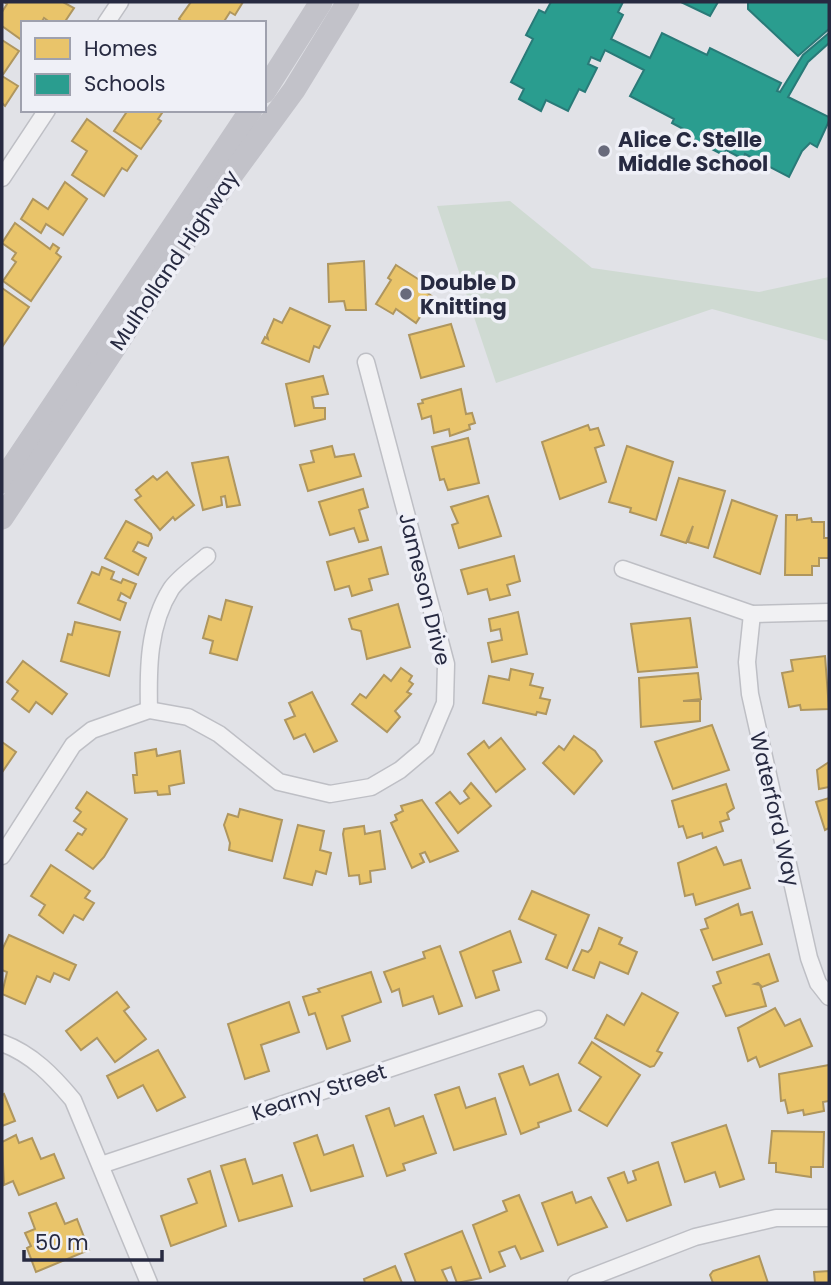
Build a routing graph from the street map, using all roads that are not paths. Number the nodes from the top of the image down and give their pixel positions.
1 (120, 2) edge
2 (321, 2) edge
3 (348, 2) edge
4 (107, 21) edge
5 (266, 89) edge
6 (46, 112) edge
7 (250, 112) edge
8 (2, 178) edge
9 (366, 362) dead end
10 (2, 482) edge
11 (2, 518) edge
12 (207, 556) dead end
13 (623, 569) dead end
14 (829, 612) edge
15 (752, 614) junction
16 (149, 710) junction
17 (2, 856) edge
18 (829, 998) edge
19 (538, 1019) dead end
20 (2, 1043) edge
21 (101, 1165) junction
22 (829, 1218) edge
23 (149, 1283) edge
24 (576, 1283) edge

1 - 4 street
2 - 5 main road
3 - 11 main road, Mulholland Highway
6 - 8 street
7 - 10 main road, Mulholland Highway
9 - 16 street, Jameson Drive
12 - 16 street
13 - 15 street
14 - 15 street
15 - 18 street, Waterford Way
16 - 17 street, Jameson Drive
19 - 21 street, Kearny Street
20 - 21 street
21 - 23 street
22 - 24 street

